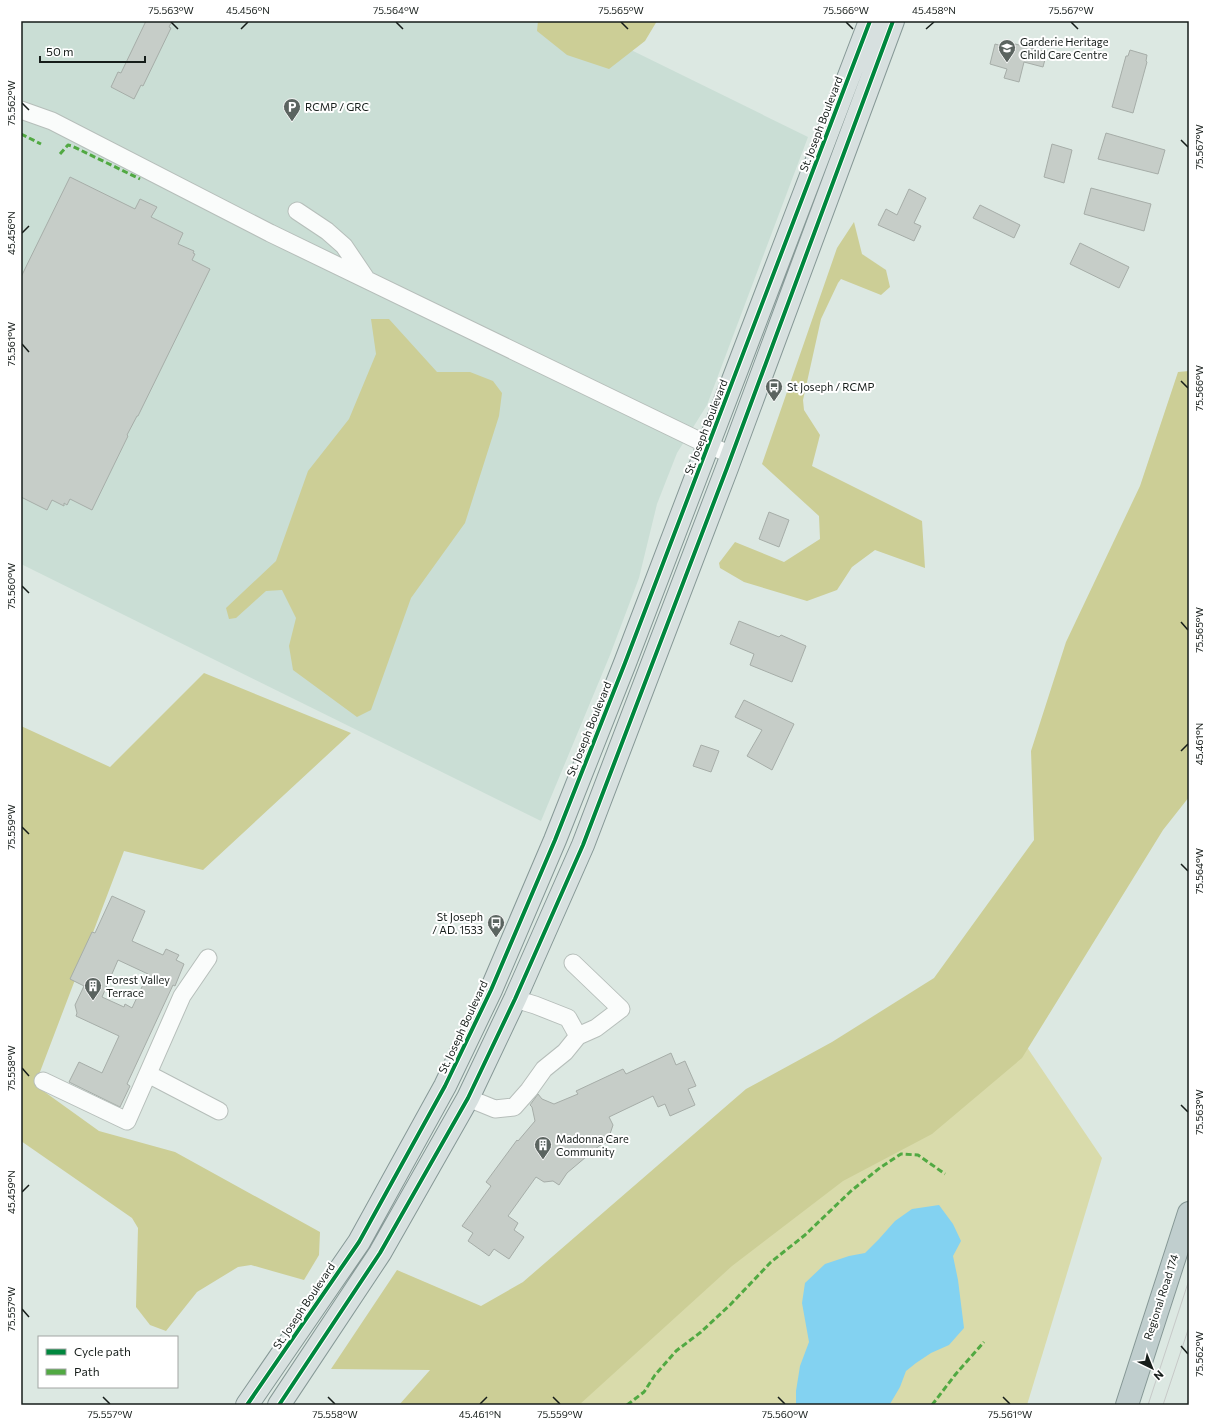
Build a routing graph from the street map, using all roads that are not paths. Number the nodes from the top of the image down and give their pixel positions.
1 (893, 21) edge
2 (867, 29) edge
3 (885, 44) junction
4 (21, 110) edge
5 (297, 211) dead end
6 (366, 280) junction
7 (708, 445) junction
8 (732, 455) junction
9 (626, 659) junction
10 (651, 667) junction
11 (208, 958) dead end
12 (573, 964) dead end
13 (491, 990) junction
14 (515, 999) junction
15 (578, 1036) junction
16 (148, 1074) junction
17 (43, 1081) dead end
18 (468, 1098) junction
19 (219, 1111) dead end
20 (1189, 1213) edge
21 (247, 1405) edge
22 (279, 1405) edge
23 (1127, 1405) edge

1 - 3 main road
2 - 3 main road
2 - 7 main road, St. Joseph Boulevard
3 - 8 main road
4 - 6 lane
5 - 6 lane
6 - 7 lane
7 - 8 lane
7 - 9 main road, St. Joseph Boulevard
8 - 10 main road
9 - 10 main road
9 - 13 main road, St. Joseph Boulevard
10 - 14 main road
11 - 16 lane
12 - 15 lane
13 - 14 main road
13 - 21 main road, St. Joseph Boulevard
14 - 15 lane
14 - 18 main road
15 - 18 lane
16 - 17 lane
16 - 19 lane
18 - 22 main road
20 - 23 highway, Regional Road 174

